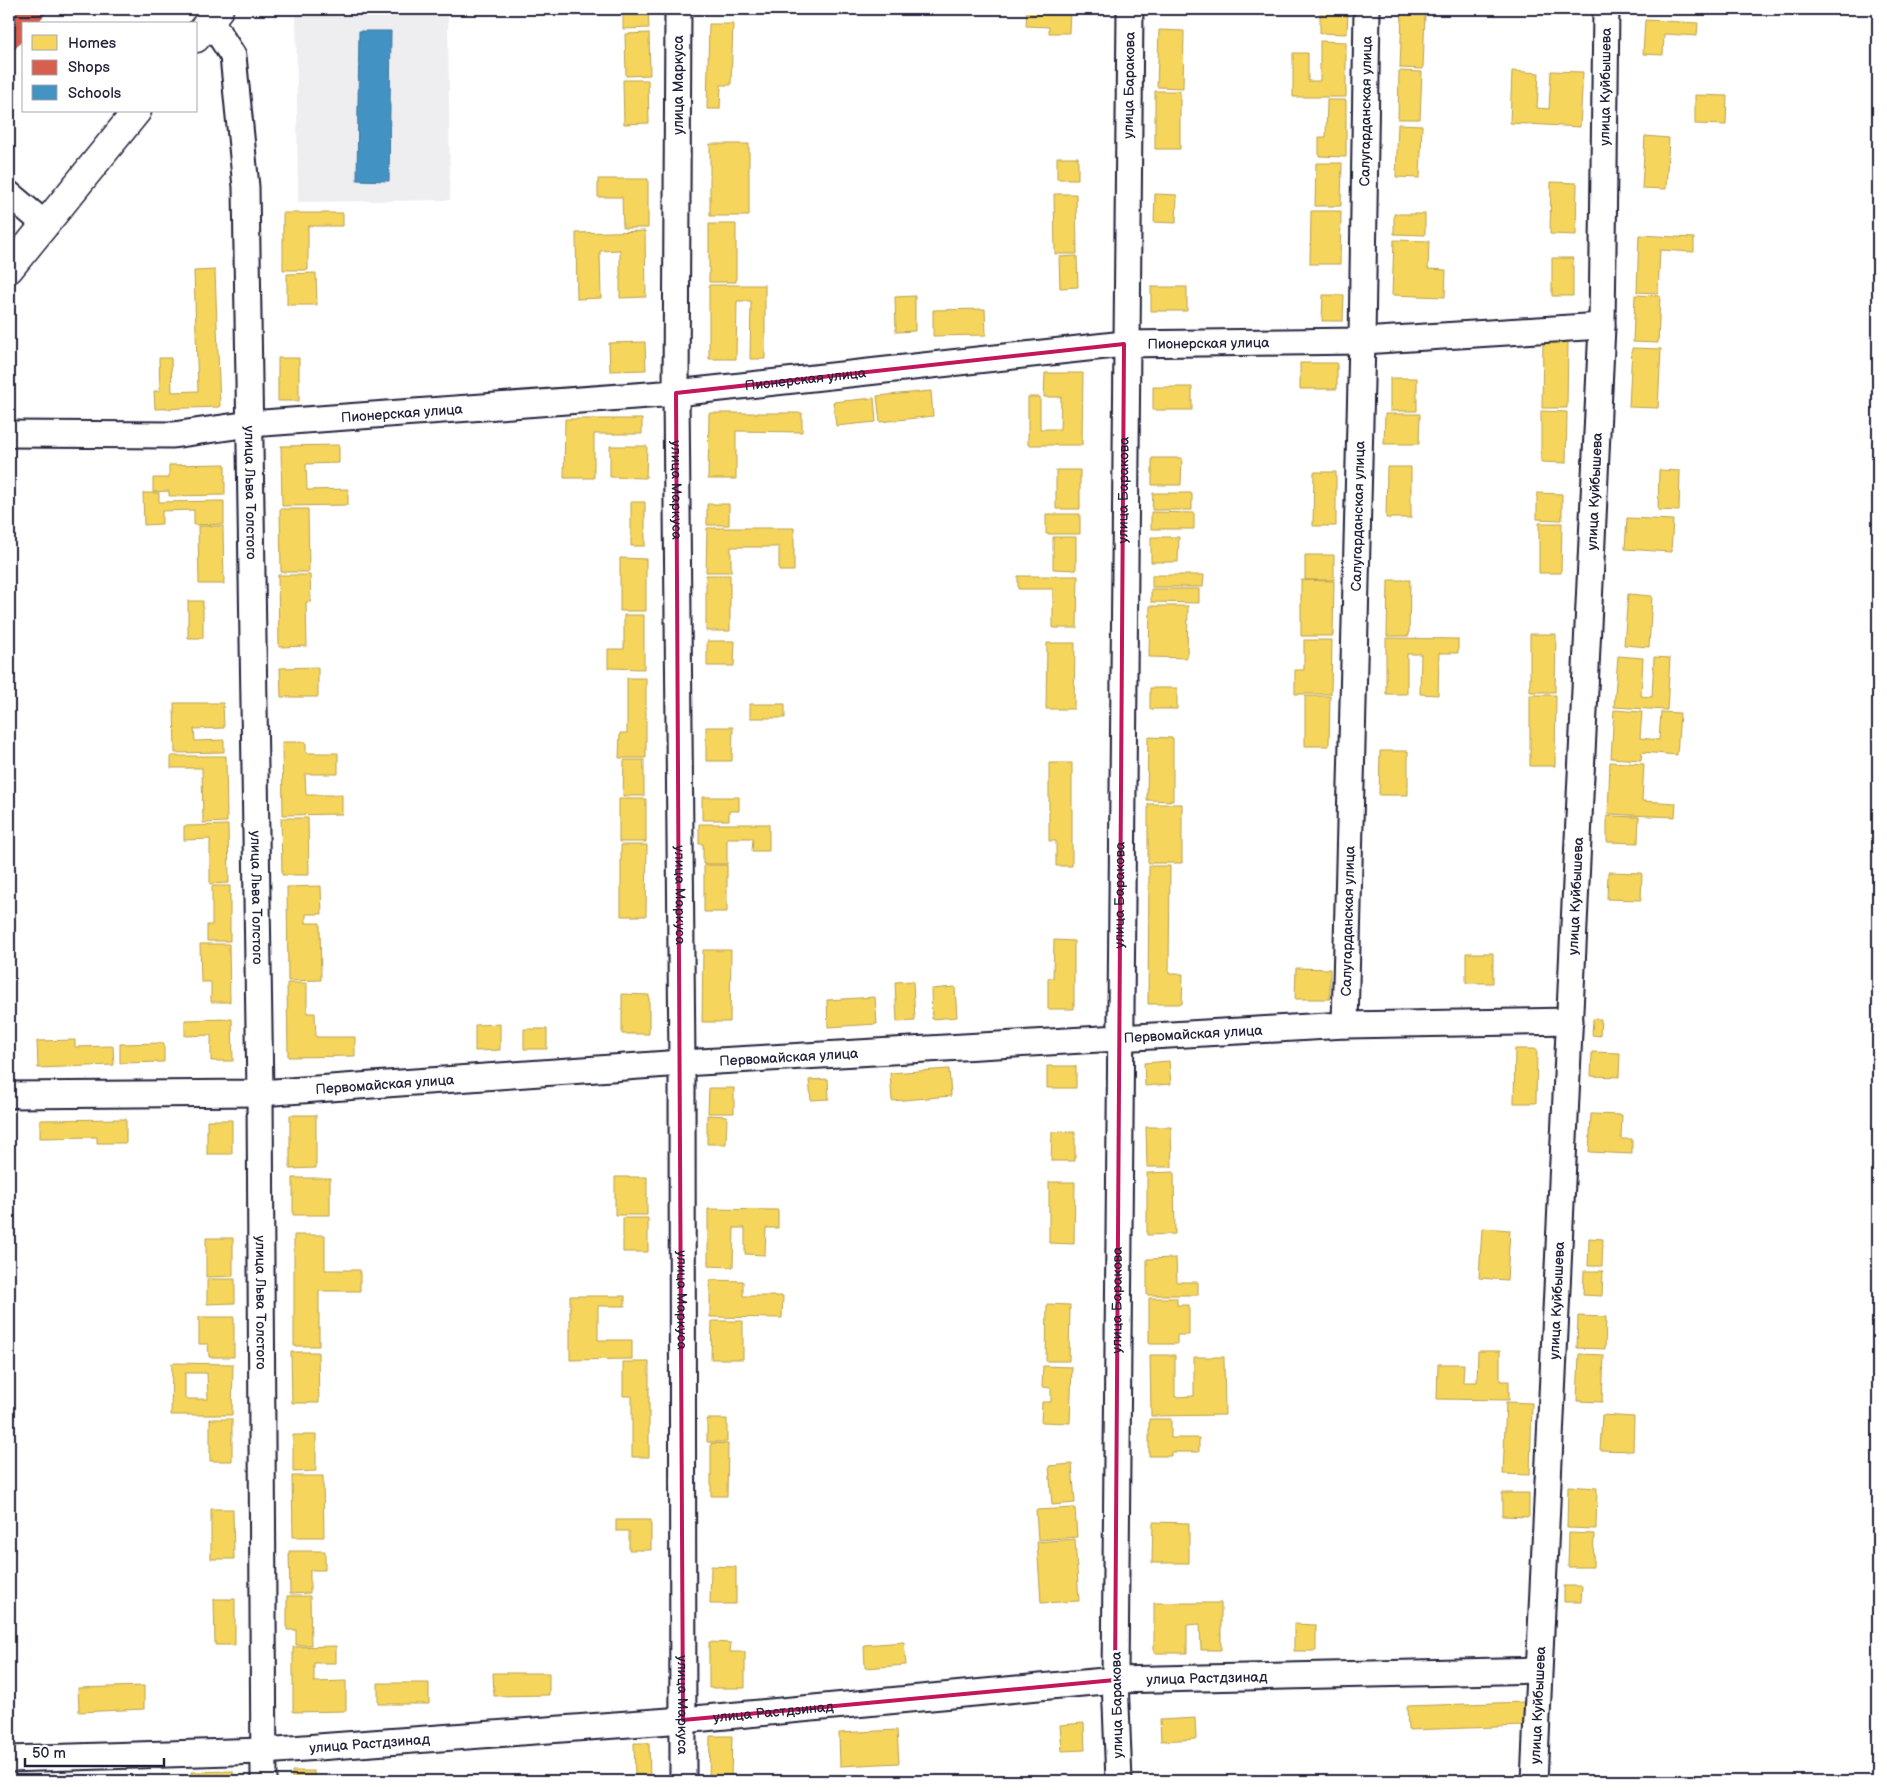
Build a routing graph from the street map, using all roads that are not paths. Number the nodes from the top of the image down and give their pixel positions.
1 (678, 9) edge
2 (1130, 9) edge
3 (1367, 9) edge
4 (1606, 9) edge
5 (209, 22) edge
6 (136, 112) edge
7 (9, 194) edge
8 (46, 225) junction
9 (9, 269) edge
10 (1602, 326) junction
11 (1362, 341) junction
12 (1124, 344) junction
13 (676, 393) junction
14 (250, 424) junction
15 (9, 434) edge
16 (1570, 1021) junction
17 (1345, 1024) junction
18 (1118, 1038) junction
19 (682, 1063) junction
20 (260, 1093) junction
21 (9, 1095) edge
22 (1538, 1670) junction
23 (1115, 1680) junction
24 (683, 1720) junction
25 (264, 1751) junction
26 (9, 1759) edge
27 (264, 1781) edge
28 (683, 1781) edge
29 (1119, 1781) edge
30 (1534, 1781) edge

1 - 13 street, улица Маркуса
2 - 12 street, улица Баракова
3 - 11 street, Салугарданская улица
4 - 10 street, улица Куйбышева
5 - 14 street, улица Льва Толстого
6 - 8 main road
7 - 8 street
8 - 9 main road
10 - 11 street, Пионерская улица
10 - 16 street, улица Куйбышева
11 - 12 street, Пионерская улица
11 - 17 street, Салугарданская улица
12 - 13 street, Пионерская улица
12 - 18 street, улица Баракова
13 - 14 street, Пионерская улица
13 - 19 street, улица Маркуса
14 - 15 street, Пионерская улица
14 - 20 street, улица Льва Толстого
16 - 17 street, Первомайская улица
16 - 22 street, улица Куйбышева
17 - 18 street, Первомайская улица
18 - 19 street, Первомайская улица
18 - 23 street, улица Баракова
19 - 20 street, Первомайская улица
19 - 24 street, улица Маркуса
20 - 21 street, Первомайская улица
20 - 25 street, улица Льва Толстого
22 - 23 street, улица Растдзинад
22 - 30 street, улица Куйбышева
23 - 24 street, улица Растдзинад
23 - 29 street, улица Баракова
24 - 25 street, улица Растдзинад
24 - 28 street, улица Маркуса
25 - 26 street, улица Растдзинад
25 - 27 street, улица Льва Толстого

